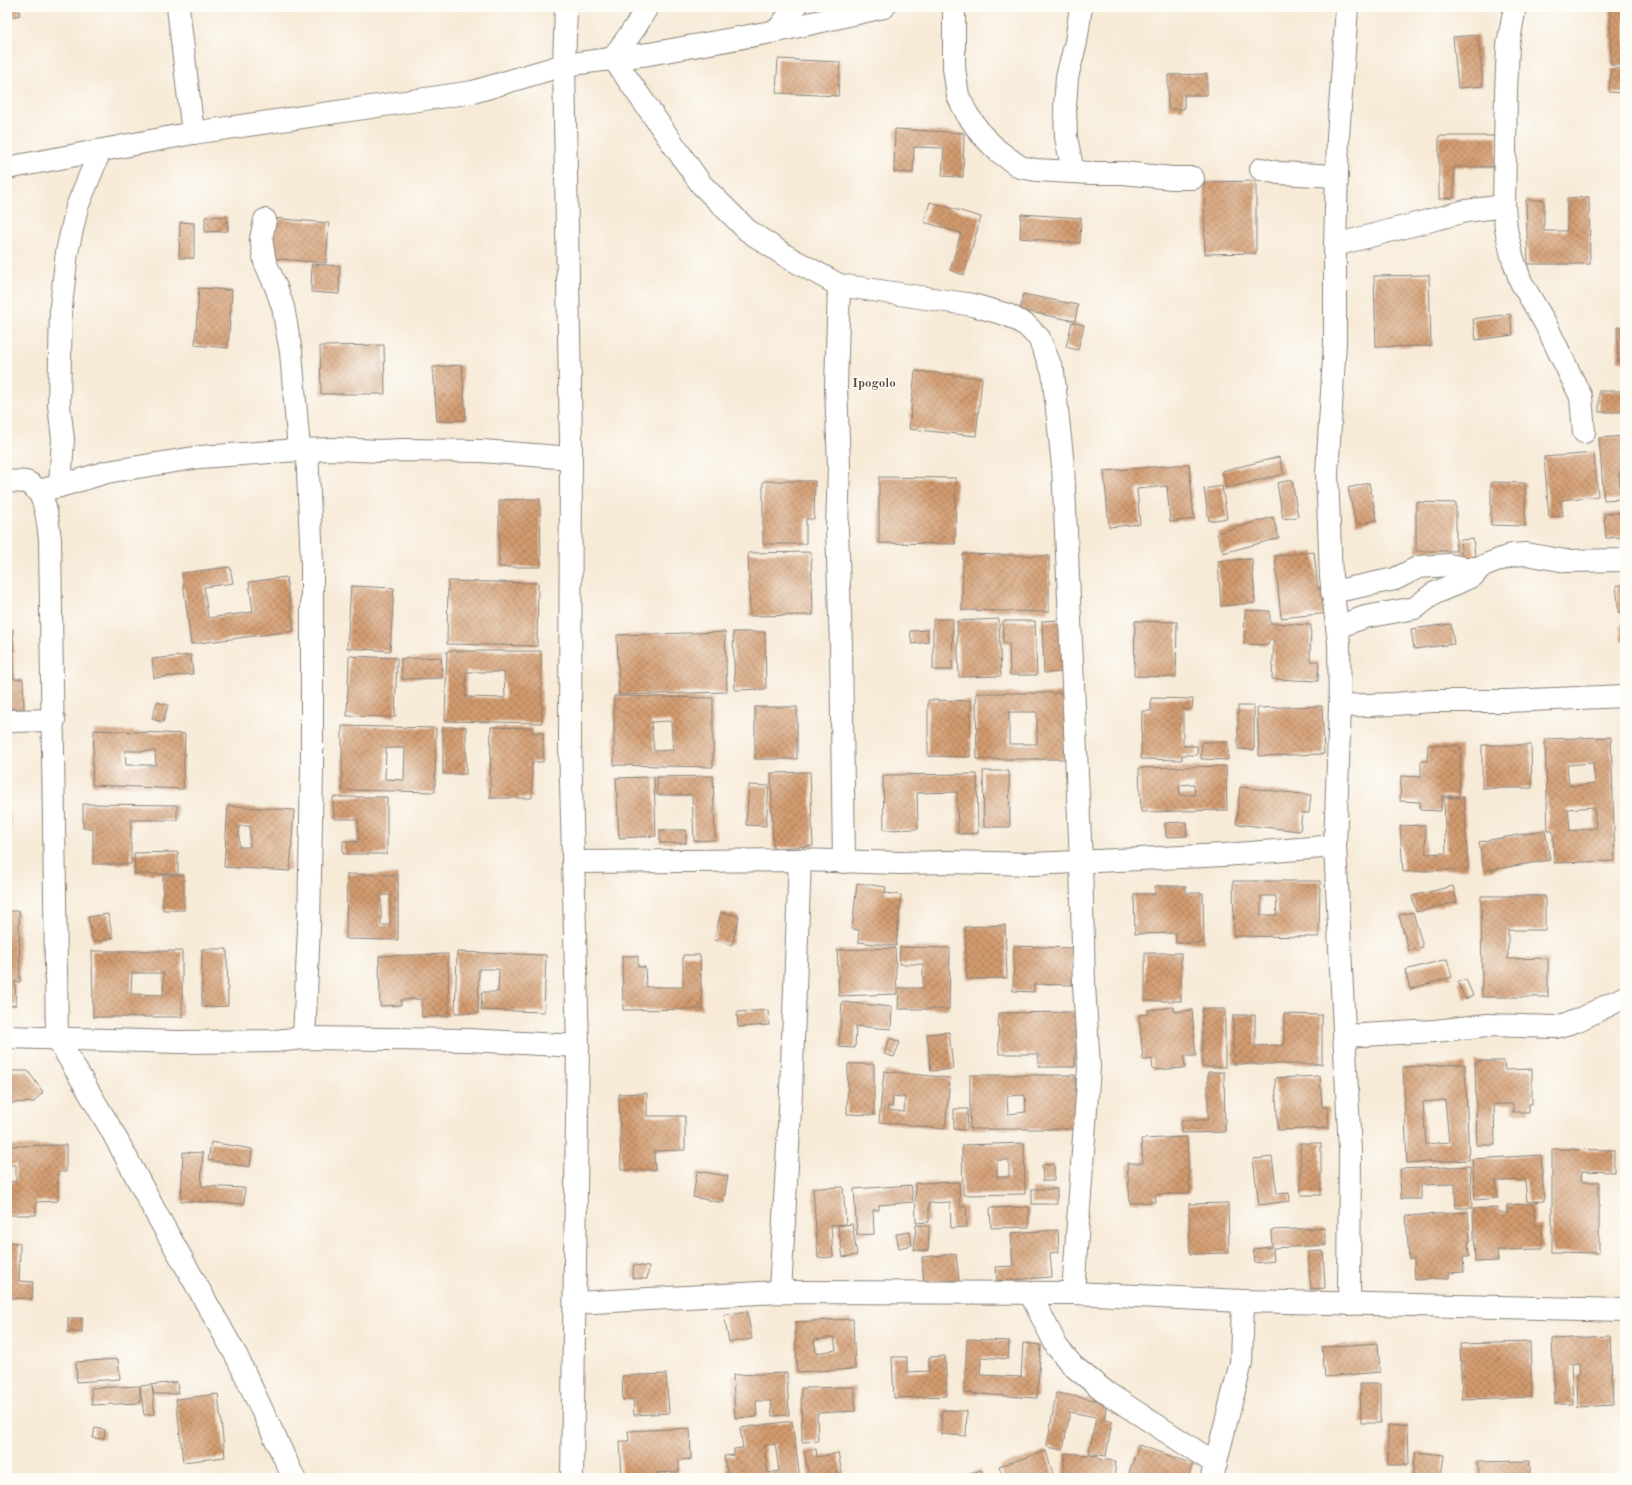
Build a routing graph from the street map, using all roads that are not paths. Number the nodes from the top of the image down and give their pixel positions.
1 (178, 7) edge
2 (566, 7) edge
3 (647, 7) edge
4 (881, 7) edge
5 (954, 7) edge
6 (1081, 7) edge
7 (1347, 7) edge
8 (1515, 7) edge
9 (793, 9) edge
10 (777, 31) junction
11 (613, 58) junction
12 (564, 65) junction
13 (194, 132) junction
14 (100, 150) junction
15 (7, 168) edge
16 (1261, 169) dead end
17 (1073, 172) junction
18 (1337, 176) junction
19 (1193, 178) dead end
20 (1504, 206) junction
21 (265, 220) dead end
22 (1335, 245) junction
23 (839, 285) junction
24 (1584, 432) dead end
25 (303, 450) junction
26 (571, 458) junction
27 (7, 481) edge
28 (60, 486) junction
29 (38, 491) junction
30 (1625, 560) edge
31 (1480, 567) junction
32 (1332, 592) junction
33 (1337, 627) junction
34 (1625, 696) edge
35 (1340, 706) junction
36 (54, 720) junction
37 (7, 721) edge
38 (1335, 846) junction
39 (800, 860) junction
40 (1081, 861) junction
41 (574, 862) junction
42 (844, 862) junction
43 (1625, 998) edge
44 (1344, 1036) junction
45 (7, 1037) edge
46 (57, 1038) junction
47 (304, 1038) junction
48 (578, 1046) junction
49 (780, 1292) junction
50 (1030, 1293) junction
51 (1073, 1293) junction
52 (1243, 1301) junction
53 (575, 1303) junction
54 (1349, 1304) junction
55 (1625, 1310) edge
56 (1214, 1471) edge
57 (294, 1478) edge
58 (572, 1478) edge

1 - 13 street
2 - 12 street
3 - 11 street
4 - 10 street
5 - 17 street
6 - 17 street
7 - 18 street
8 - 20 street
9 - 10 street
10 - 11 street
11 - 12 street
11 - 23 street
12 - 13 street
12 - 26 street
13 - 14 street
14 - 15 street
14 - 28 street
16 - 18 street
17 - 19 street
18 - 22 street
20 - 22 street
20 - 24 street
21 - 25 street
22 - 32 street
23 - 40 street
23 - 42 street
25 - 26 street
25 - 28 street
25 - 47 street
26 - 41 street
27 - 29 street
28 - 29 street
29 - 36 street
30 - 31 street
31 - 32 street
31 - 33 street
32 - 33 street
33 - 35 street
34 - 35 street
35 - 38 street
36 - 37 street
36 - 46 street
38 - 40 street
38 - 44 street
39 - 41 street
39 - 42 street
39 - 49 street
40 - 42 street
40 - 51 street
41 - 48 street
43 - 44 street
44 - 54 street
45 - 46 street
46 - 47 street
46 - 57 street
47 - 48 street
48 - 53 street
49 - 50 street
49 - 53 street
50 - 51 street
50 - 56 street
51 - 52 street
52 - 54 street
52 - 56 street
53 - 58 street
54 - 55 street

